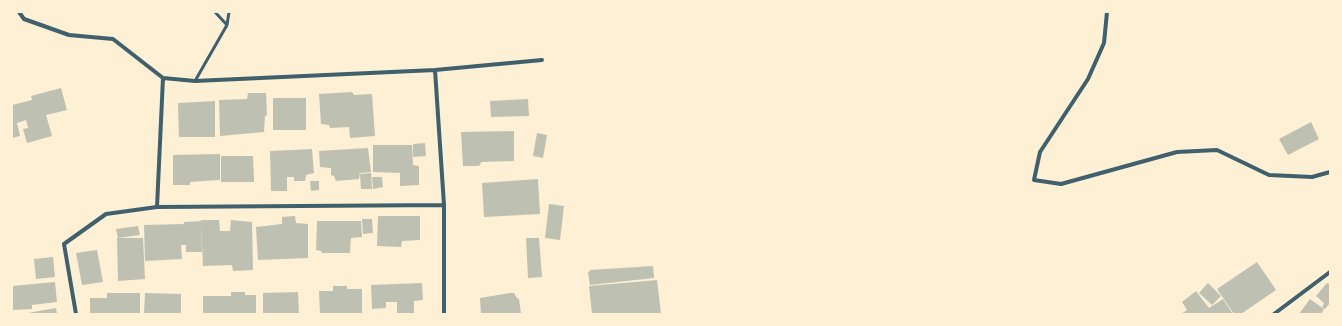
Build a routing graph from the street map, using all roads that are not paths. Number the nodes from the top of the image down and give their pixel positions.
1 (19, 12) edge
2 (215, 12) edge
3 (229, 12) edge
4 (1107, 12) edge
5 (227, 25) junction
6 (542, 60) dead end
7 (435, 70) junction
8 (162, 78) junction
9 (195, 81) junction
10 (1330, 172) edge
11 (444, 205) junction
12 (157, 207) junction
13 (1330, 272) edge
14 (76, 314) edge
15 (444, 314) edge
16 (1274, 314) edge

1 - 8 street
2 - 5 lane
3 - 5 lane
4 - 10 street
5 - 9 lane
6 - 7 street
7 - 9 street
7 - 11 street
8 - 9 street
8 - 12 street
11 - 12 street
11 - 15 street
12 - 14 street
13 - 16 street

